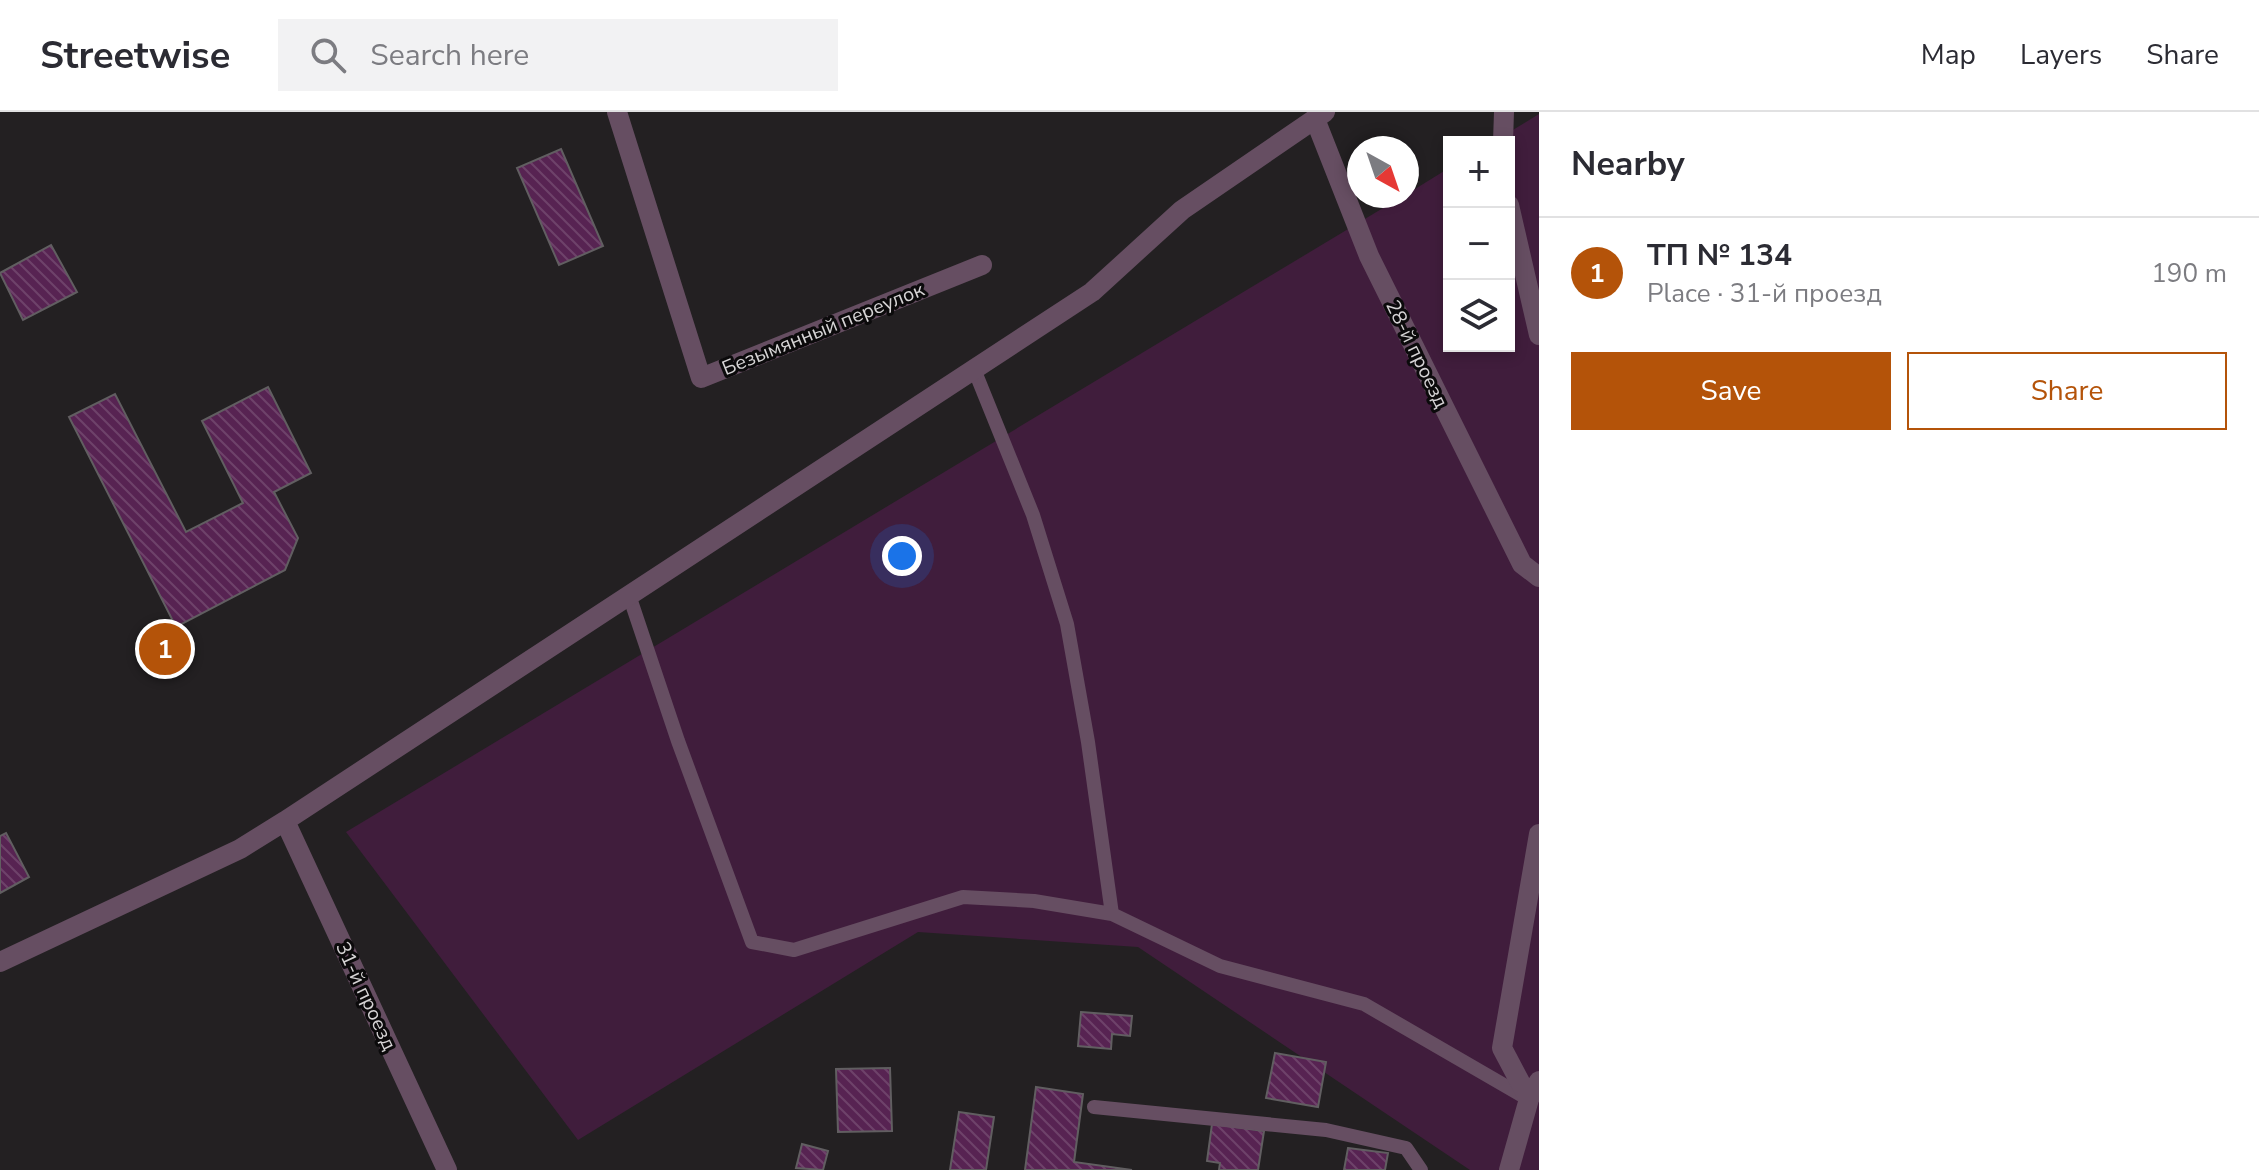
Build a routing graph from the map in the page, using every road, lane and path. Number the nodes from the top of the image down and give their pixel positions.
1 (617, 112) edge
2 (1504, 112) edge
3 (1320, 116) edge
4 (1503, 136) edge
5 (1510, 208) edge
6 (982, 265) dead end
7 (1539, 335) edge
8 (974, 369) junction
9 (1539, 577) edge
10 (629, 595) junction
11 (285, 821) junction
12 (1539, 834) edge
13 (1112, 914) junction
14 (0, 962) edge
15 (1534, 1090) edge
16 (1094, 1107) dead end
17 (447, 1170) edge
18 (1421, 1170) edge
19 (1509, 1170) edge

1 - 6 street, Безымянный переулок
2 - 4 street
3 - 8 street
3 - 9 street, 28-й проезд
5 - 7 street
8 - 10 street
8 - 13 lane
10 - 11 street
10 - 13 lane
11 - 14 street
11 - 17 street, 31-й проезд
12 - 15 street
13 - 15 lane
15 - 19 street
16 - 18 lane

